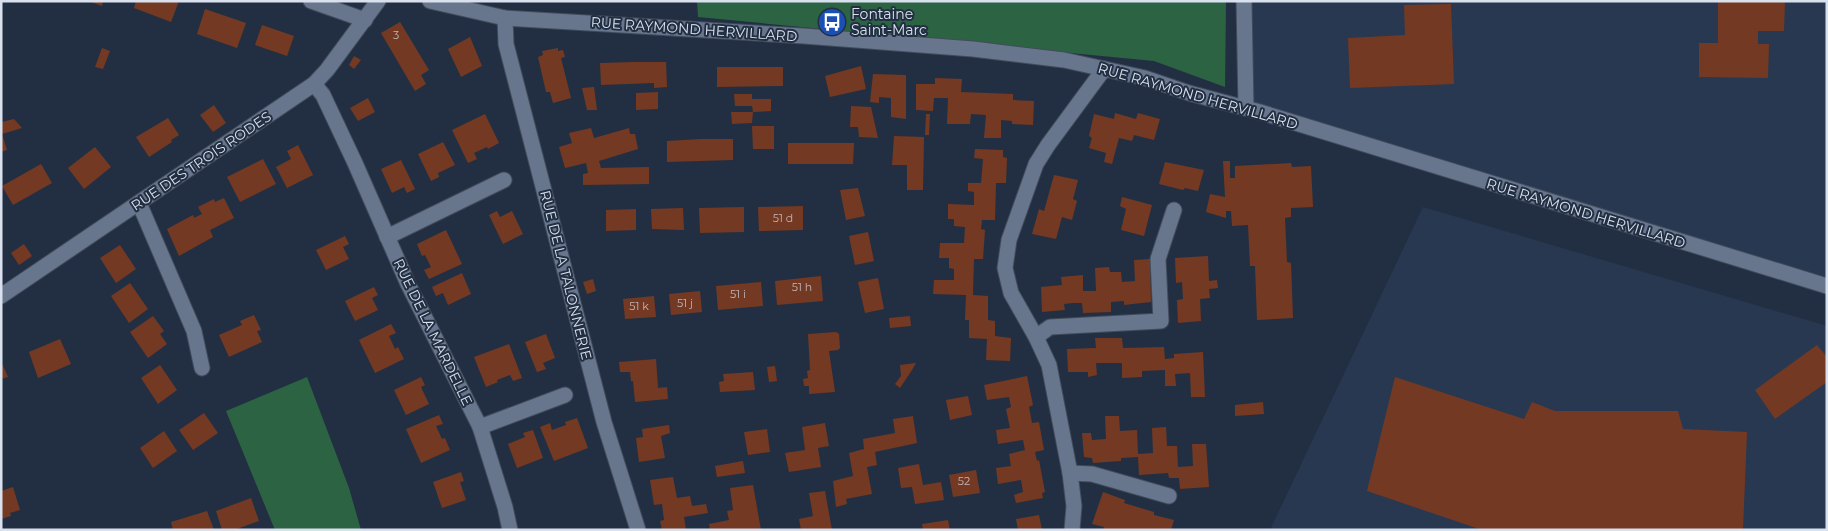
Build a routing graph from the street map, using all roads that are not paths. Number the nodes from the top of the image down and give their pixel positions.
1 (311, 1) edge
2 (378, 1) edge
3 (430, 1) edge
4 (1244, 1) edge
5 (505, 18) junction
6 (365, 20) junction
7 (1104, 69) junction
8 (314, 84) junction
9 (1246, 108) junction
10 (504, 180) dead end
11 (139, 203) junction
12 (1174, 210) dead end
13 (386, 237) junction
14 (1827, 286) edge
15 (1, 296) edge
16 (1036, 337) junction
17 (202, 368) dead end
18 (565, 395) dead end
19 (480, 427) junction
20 (1070, 473) junction
21 (1169, 496) dead end
22 (510, 530) edge
23 (638, 530) edge
24 (1072, 530) edge

1 - 6 street
2 - 6 street, RUE DES TROIS RODES
3 - 5 street, RUE RAYMOND HERVILLARD
4 - 9 street
5 - 7 street, RUE RAYMOND HERVILLARD
5 - 23 street, RUE DE LA TALONNERIE
6 - 8 street, RUE DES TROIS RODES
7 - 9 street, RUE RAYMOND HERVILLARD
7 - 16 street
8 - 11 street, RUE DES TROIS RODES
8 - 13 street, RUE DE LA MARDELLE
9 - 14 street, RUE RAYMOND HERVILLARD
10 - 13 street
11 - 15 street, RUE DES TROIS RODES
11 - 17 street
12 - 16 street
13 - 19 street, RUE DE LA MARDELLE
16 - 20 street
18 - 19 street
19 - 22 street, RUE DE LA MARDELLE
20 - 21 street
20 - 24 street

